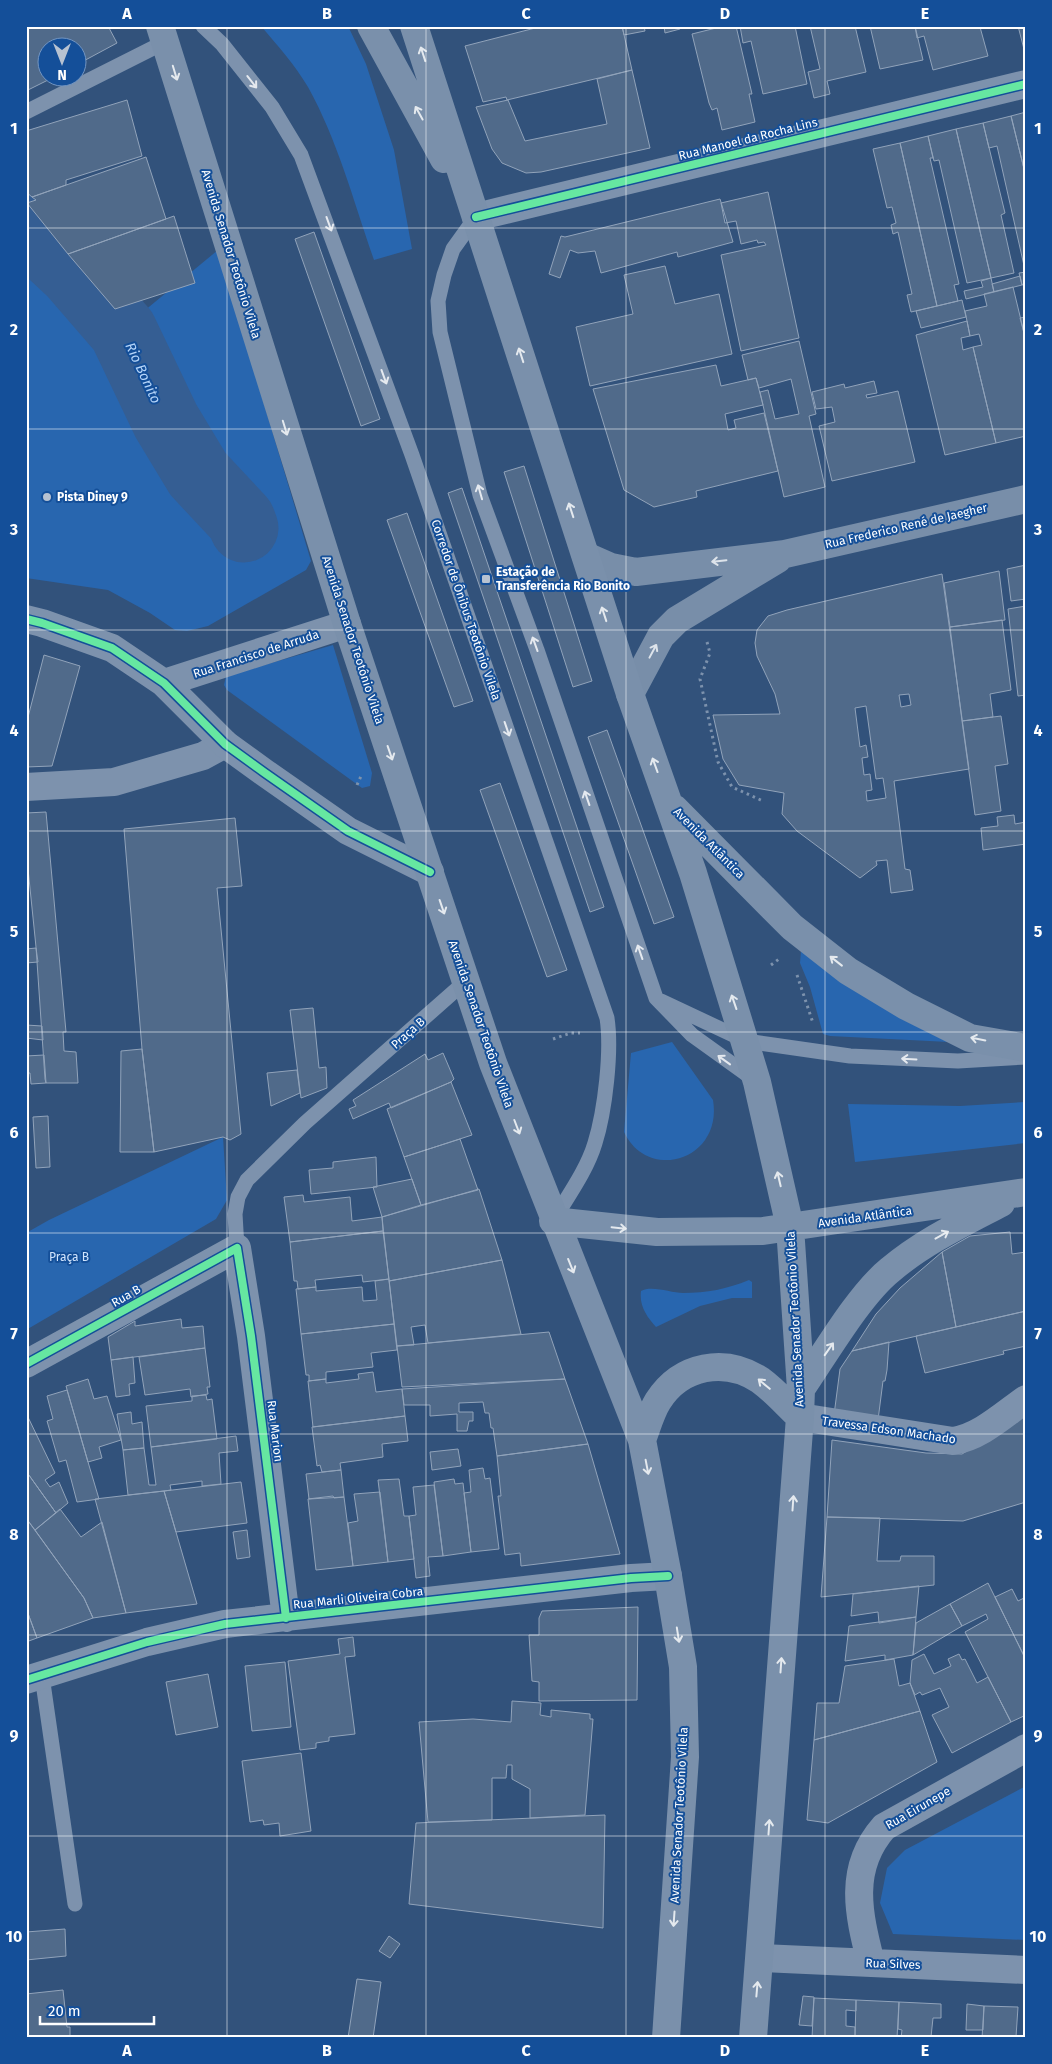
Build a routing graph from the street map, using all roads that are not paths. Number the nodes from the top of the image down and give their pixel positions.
1 (203, 26) edge
2 (371, 26) edge
3 (414, 26) edge
4 (163, 34) edge
5 (1026, 84) edge
6 (26, 112) edge
7 (476, 217) junction
8 (1026, 499) edge
9 (785, 554) junction
10 (586, 556) junction
11 (26, 620) edge
12 (347, 624) junction
13 (164, 684) junction
14 (630, 694) junction
15 (225, 744) junction
16 (26, 787) edge
17 (670, 804) junction
18 (430, 872) junction
19 (466, 980) junction
20 (656, 998) junction
21 (746, 1040) junction
22 (1026, 1048) edge
23 (1026, 1057) edge
24 (757, 1082) junction
25 (1022, 1193) edge
26 (553, 1221) junction
27 (790, 1227) junction
28 (237, 1248) junction
29 (26, 1364) edge
30 (801, 1389) junction
31 (1026, 1399) edge
32 (800, 1417) junction
33 (642, 1440) junction
34 (668, 1576) junction
35 (286, 1618) junction
36 (34, 1678) edge
37 (1026, 1748) edge
38 (75, 1904) dead end
39 (760, 1958) junction
40 (871, 1963) junction
41 (1026, 1970) edge
42 (666, 2038) edge
43 (753, 2038) edge

1 -> 26 lane, Corredor de Ônibus Teotônio Vilela
7 -> 2 main road
7 -> 3 main road, Avenida Senador Teotônio Vilela
4 - 6 lane
4 -> 12 main road, Avenida Senador Teotônio Vilela
5 - 7 street, Rua Manoel da Rocha Lins
10 -> 7 main road, Avenida Senador Teotônio Vilela
20 -> 7 lane
8 - 9 main road, Rua Frederico René de Jaegher
9 -> 10 main road, Rua Frederico René de Jaegher
14 -> 9 main road, Rua Frederico René de Jaegher
14 -> 10 main road, Avenida Senador Teotônio Vilela
11 - 13 street
12 - 13 street, Rua Francisco de Arruda
12 -> 18 main road, Avenida Senador Teotônio Vilela
13 - 15 street
17 -> 14 main road, Avenida Senador Teotônio Vilela
15 - 16 street
15 - 18 street
21 -> 17 main road, Avenida Senador Teotônio Vilela
22 -> 17 main road, Avenida Atlântica
18 -> 19 main road, Avenida Senador Teotônio Vilela
19 -> 26 main road, Avenida Senador Teotônio Vilela
19 - 28 lane, Praça B
20 - 21 lane
24 -> 20 lane
23 -> 21 lane
21 - 24 main road, Avenida Senador Teotônio Vilela
27 -> 24 main road, Avenida Senador Teotônio Vilela
25 - 27 main road, Avenida Atlântica
30 -> 25 main road
26 -> 27 main road, Avenida Atlântica
26 -> 33 main road, Avenida Senador Teotônio Vilela
27 - 30 main road, Avenida Senador Teotônio Vilela
28 - 29 street, Rua B
28 - 35 street, Rua Marion
30 - 32 main road, Avenida Senador Teotônio Vilela
31 - 32 street, Travessa Edson Machado
32 -> 33 main road
39 -> 32 main road, Avenida Senador Teotônio Vilela
33 -> 34 main road, Avenida Senador Teotônio Vilela
34 - 35 street, Rua Marli Oliveira Cobra
34 -> 42 main road, Avenida Senador Teotônio Vilela
35 - 36 street, Rua Marli Oliveira Cobra
36 - 38 lane
37 - 40 street, Rua Eirunepe
39 - 40 street, Rua Silves
43 -> 39 main road, Avenida Senador Teotônio Vilela
40 - 41 street, Rua Silves

